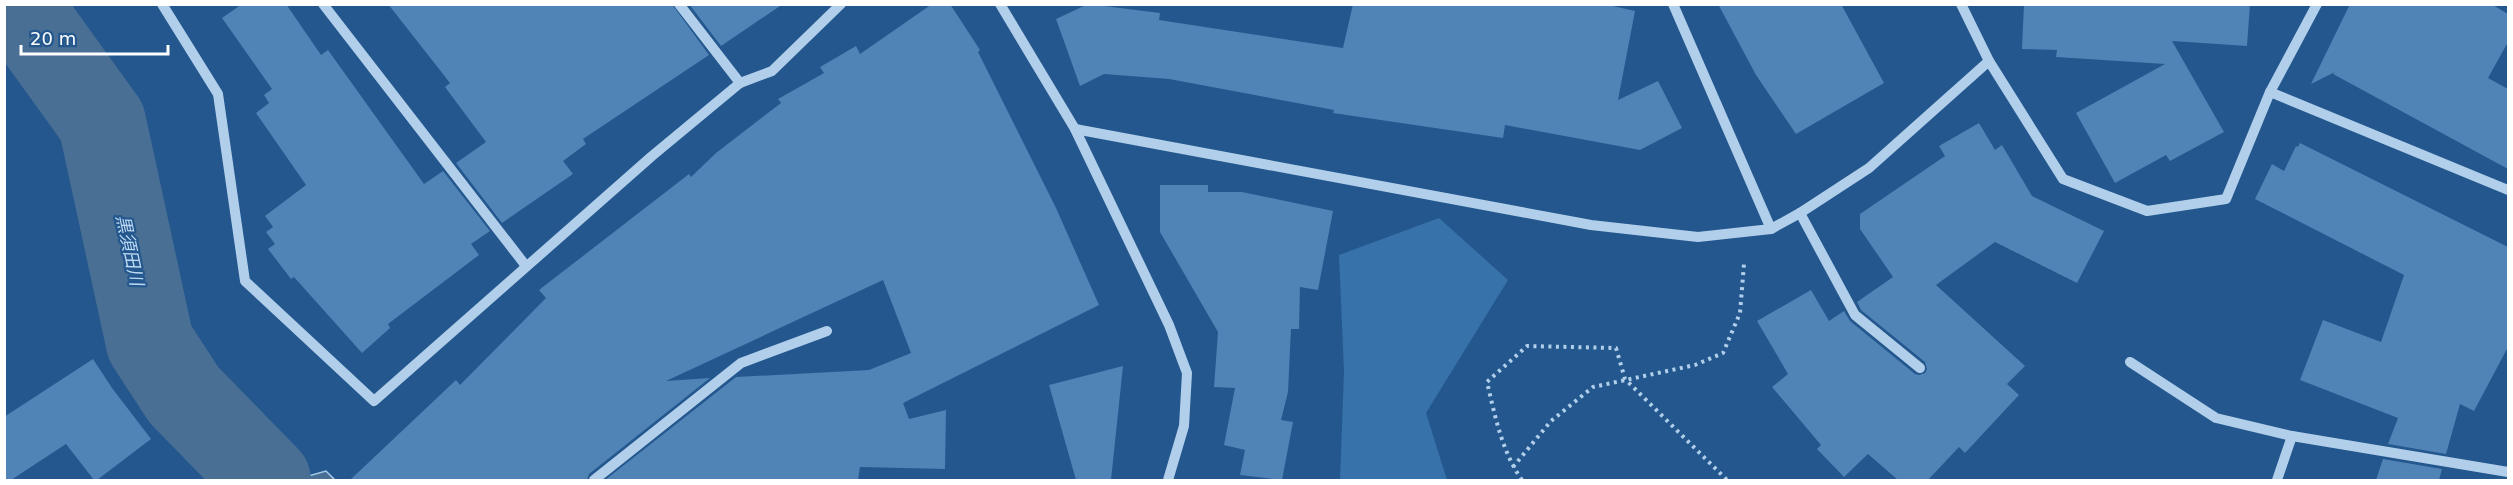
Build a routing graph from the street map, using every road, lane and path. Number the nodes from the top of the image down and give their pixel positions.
1 (162, 4) edge
2 (323, 4) edge
3 (679, 4) edge
4 (841, 4) edge
5 (1000, 4) edge
6 (1673, 4) edge
7 (1961, 4) edge
8 (2317, 4) edge
9 (1989, 62) junction
10 (740, 83) junction
11 (2270, 92) junction
12 (1075, 129) junction
13 (2508, 190) edge
14 (1800, 213) junction
15 (1771, 229) junction
16 (1740, 232) junction
17 (526, 266) junction
18 (827, 331) dead end
19 (2130, 362) dead end
20 (1920, 368) dead end
21 (1625, 379) junction
22 (2292, 436) junction
23 (1513, 468) junction
24 (2508, 472) edge
25 (594, 480) edge
26 (1168, 480) edge
27 (1522, 480) edge
28 (1727, 480) edge
29 (2277, 480) edge

1 - 17 street
2 - 17 street
3 - 10 street
4 - 10 street
5 - 12 street
6 - 15 street
7 - 9 street
8 - 11 street
9 - 11 street
9 - 14 street
10 - 17 street
11 - 13 street
12 - 16 street
12 - 26 street
14 - 15 street
14 - 20 street
15 - 16 street
16 - 21 path
18 - 25 street
19 - 22 street
21 - 23 path
21 - 23 path
21 - 28 path
22 - 24 street
22 - 29 street
23 - 27 path

